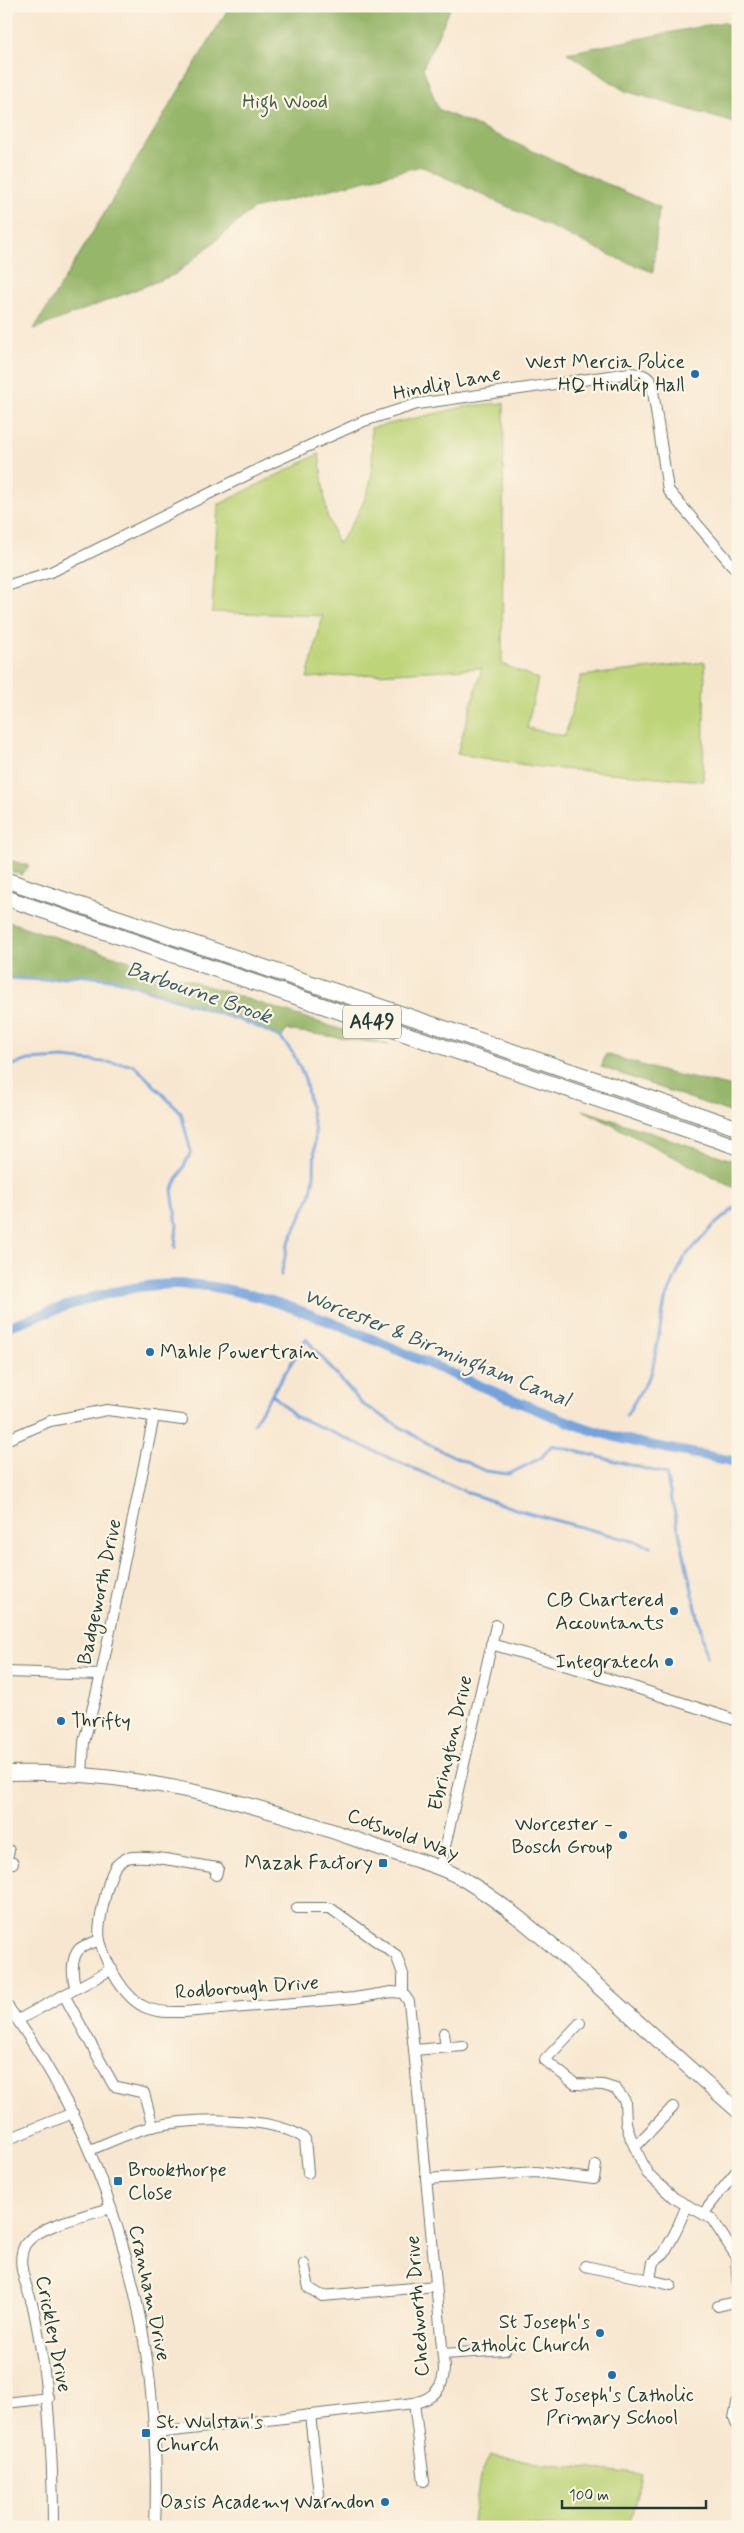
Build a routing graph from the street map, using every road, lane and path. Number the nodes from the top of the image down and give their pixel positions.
1 (738, 572) edge
2 (6, 586) edge
3 (6, 880) edge
4 (6, 898) edge
5 (738, 1128) edge
6 (738, 1147) edge
7 (154, 1416) junction
8 (182, 1420) dead end
9 (6, 1440) edge
10 (496, 1625) dead end
11 (491, 1644) junction
12 (6, 1672) edge
13 (101, 1675) junction
14 (738, 1721) edge
15 (6, 1773) edge
16 (82, 1775) junction
17 (9, 1850) dead end
18 (13, 1864) dead end
19 (440, 1868) junction
20 (216, 1875) dead end
21 (297, 1908) dead end
22 (100, 1940) junction
23 (112, 1969) junction
24 (76, 1988) junction
25 (403, 1993) junction
26 (64, 1995) junction
27 (6, 2004) edge
28 (18, 2020) junction
29 (580, 2023) dead end
30 (444, 2033) dead end
31 (463, 2046) dead end
32 (446, 2047) junction
33 (414, 2050) junction
34 (673, 2107) dead end
35 (738, 2112) edge
36 (73, 2113) junction
37 (153, 2127) junction
38 (6, 2140) edge
39 (635, 2147) junction
40 (90, 2150) junction
41 (596, 2165) dead end
42 (738, 2169) edge
43 (308, 2174) dead end
44 (426, 2179) junction
45 (687, 2205) junction
46 (111, 2208) junction
47 (703, 2214) junction
48 (737, 2256) edge
49 (304, 2264) dead end
50 (585, 2266) dead end
51 (650, 2280) junction
52 (671, 2285) dead end
53 (436, 2286) junction
54 (738, 2289) edge
55 (738, 2301) edge
56 (718, 2306) dead end
57 (505, 2350) dead end
58 (443, 2354) junction
59 (49, 2398) junction
60 (738, 2399) edge
61 (6, 2403) edge
62 (414, 2403) junction
63 (310, 2415) junction
64 (738, 2428) edge
65 (156, 2433) junction
66 (424, 2481) dead end
67 (319, 2494) dead end
68 (53, 2527) edge
69 (154, 2527) edge

1 - 2 street, Hindlip Lane
3 - 5 highway, A449
4 - 6 highway, A449
7 - 8 street
7 - 9 street
7 - 13 street, Badgeworth Drive
10 - 11 street, Ebrington Drive
11 - 14 street
11 - 19 street, Ebrington Drive
12 - 13 street
13 - 16 street, Badgeworth Drive
15 - 16 main road, Cotswold Way
16 - 19 main road, Cotswold Way
17 - 18 street
19 - 35 main road, Cotswold Way
20 - 22 street
21 - 25 street, Chedworth Drive
22 - 23 street, Rodborough Drive
22 - 24 street
23 - 24 street
23 - 25 street, Rodborough Drive
24 - 26 street
25 - 33 street, Chedworth Drive
26 - 28 street
26 - 37 street
27 - 28 street, Cranham Drive
28 - 36 street, Cranham Drive
29 - 39 street
30 - 32 street
31 - 32 street
32 - 33 street
33 - 44 street, Chedworth Drive
34 - 39 street
36 - 38 street
36 - 40 street, Cranham Drive
37 - 40 street
37 - 43 street
39 - 45 street
40 - 46 street, Cranham Drive
41 - 44 street
42 - 47 street
44 - 53 street, Chedworth Drive
45 - 47 street
45 - 51 street
46 - 59 street, Crickley Drive
46 - 65 street, Cranham Drive
47 - 48 street
48 - 54 street
49 - 53 street
50 - 51 street
51 - 52 street
53 - 58 street, Chedworth Drive
55 - 56 street
57 - 58 street
58 - 62 street, Chedworth Drive
59 - 61 street
59 - 68 street, Crickley Drive
60 - 64 street
62 - 63 street, Chedworth Drive
62 - 66 street
63 - 65 street, Chedworth Drive
63 - 67 street
65 - 69 street, Cranham Drive

